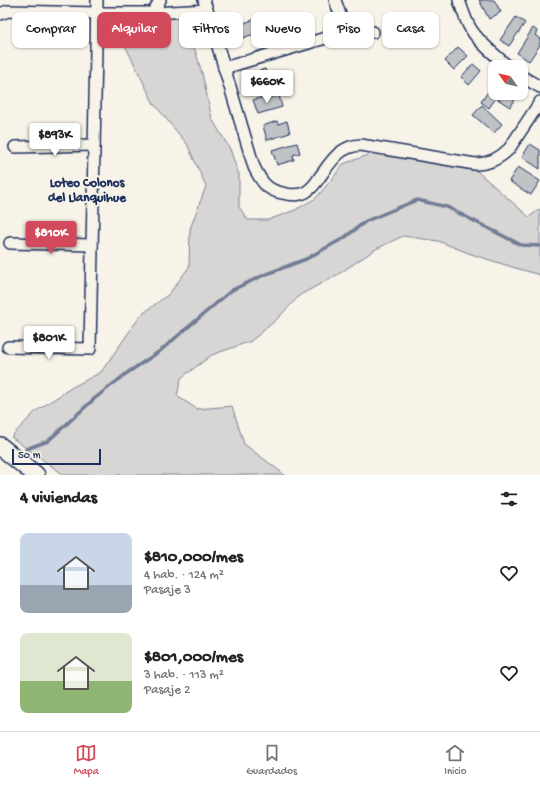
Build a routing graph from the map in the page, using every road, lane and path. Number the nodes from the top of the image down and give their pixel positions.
1 (97, 0) edge
2 (160, 0) edge
3 (335, 0) edge
4 (460, 1) edge
5 (206, 5) edge
6 (97, 12) edge
7 (154, 12) edge
8 (160, 12) edge
9 (339, 12) edge
10 (97, 13) joint
11 (0, 14) edge
12 (323, 39) edge
13 (501, 60) edge
14 (224, 68) junction
15 (528, 80) edge
16 (540, 87) edge
17 (540, 102) edge
18 (94, 145) junction
19 (15, 147) dead end
20 (10, 242) dead end
21 (92, 244) junction
22 (8, 347) dead end
23 (0, 446) edge
24 (36, 475) edge

1 - 6 street
2 - 7 street
3 - 9 street
4 - 13 street
5 - 8 street
5 - 14 street
10 - 11 street
10 - 18 street
12 - 14 street
14 - 17 street
15 - 16 street
18 - 19 street
18 - 21 street
20 - 21 street
21 - 22 street
23 - 24 main road

